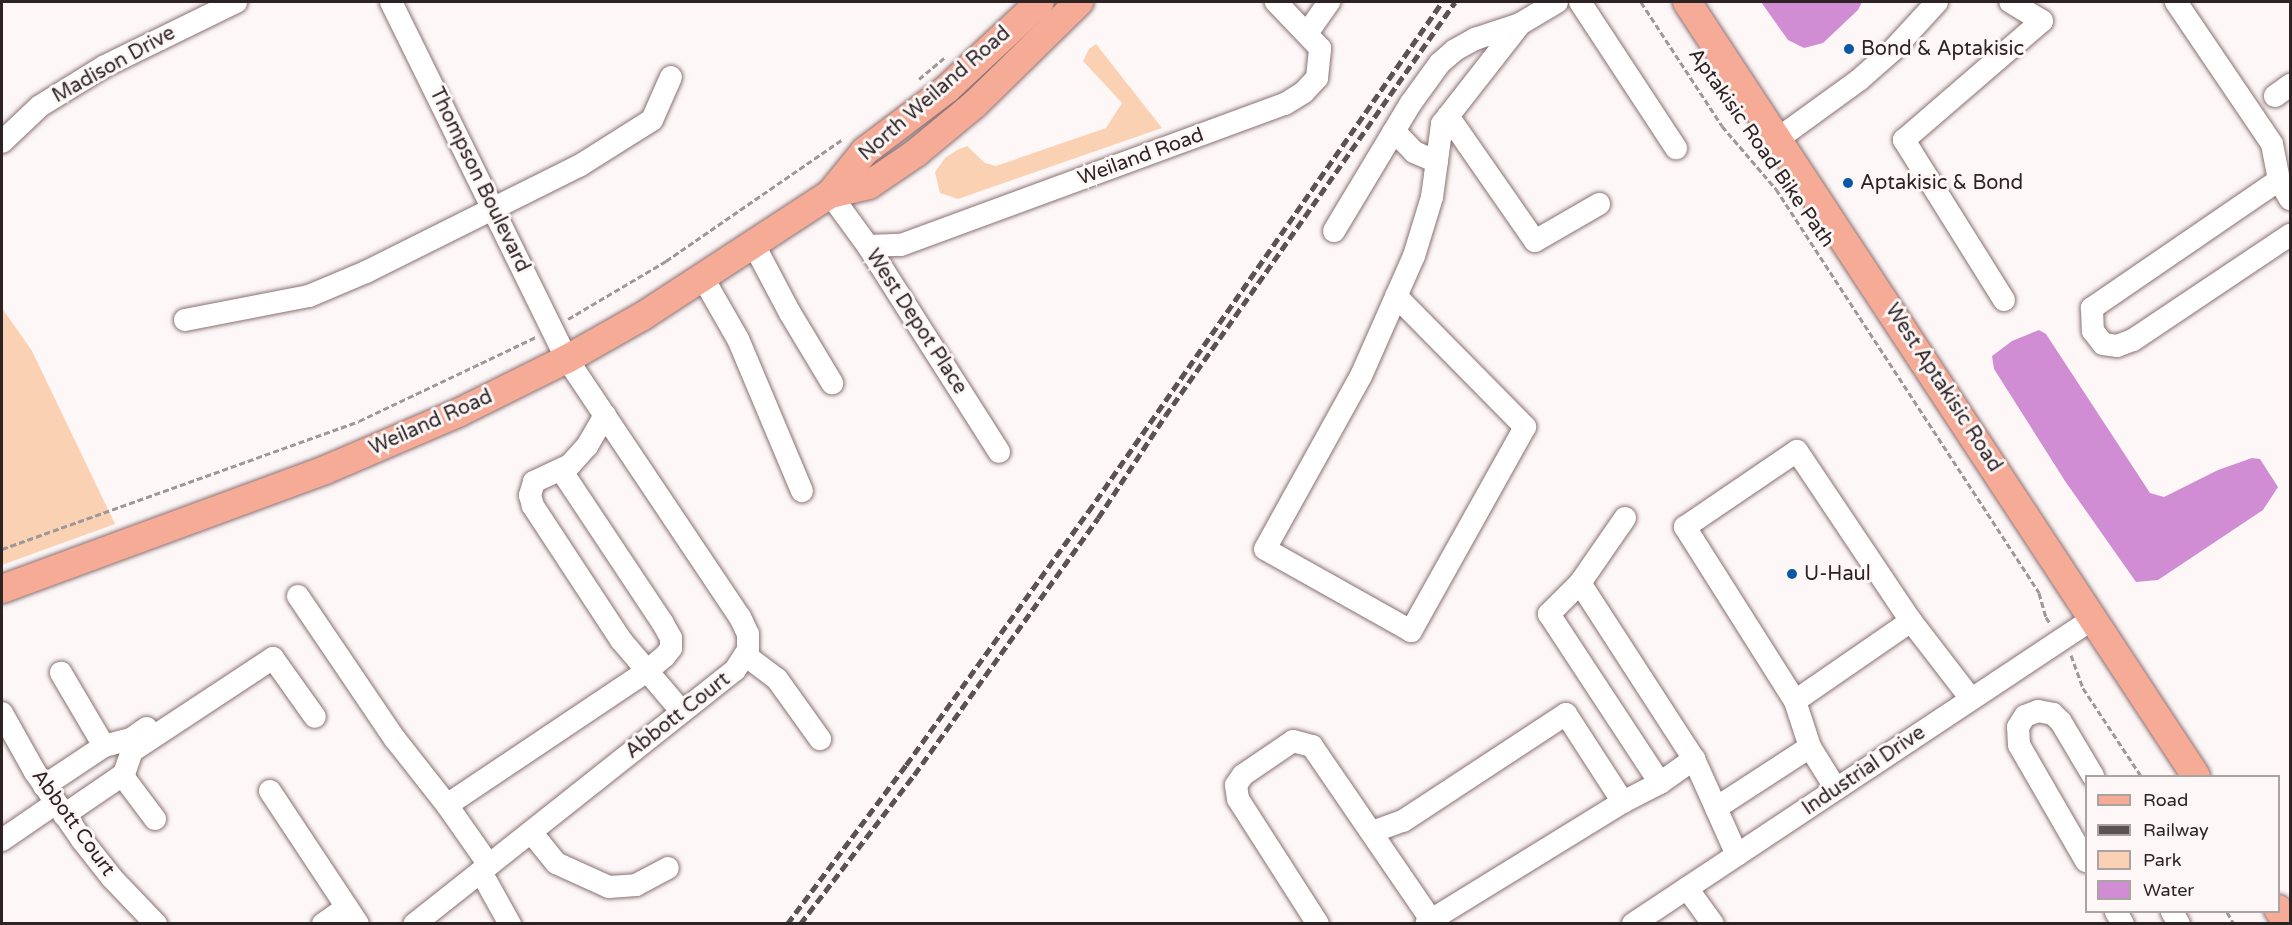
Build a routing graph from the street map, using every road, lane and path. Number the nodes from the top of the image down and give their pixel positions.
1 (236, 2) edge
2 (391, 2) edge
3 (1040, 2) edge
4 (1079, 2) edge
5 (1276, 2) edge
6 (1329, 2) edge
7 (1557, 2) edge
8 (1580, 2) edge
9 (1641, 2) edge
10 (1687, 2) edge
11 (1937, 2) edge
12 (2010, 2) edge
13 (2176, 2) edge
14 (1520, 24) junction
15 (1308, 32) junction
16 (671, 77) dead end
17 (1448, 116) junction
18 (1394, 132) junction
19 (1779, 138) junction
20 (2, 142) edge
21 (1676, 148) dead end
22 (1437, 162) junction
23 (2285, 190) edge
24 (830, 194) junction
25 (1599, 204) dead end
26 (494, 209) junction
27 (1334, 231) dead end
28 (2290, 235) edge
29 (754, 245) junction
30 (867, 246) junction
31 (703, 278) junction
32 (1396, 296) junction
33 (2004, 300) dead end
34 (185, 320) dead end
35 (567, 359) junction
36 (832, 383) dead end
37 (605, 415) junction
38 (999, 452) dead end
39 (561, 470) junction
40 (802, 491) dead end
41 (1625, 518) dead end
42 (1580, 583) junction
43 (2, 589) edge
44 (298, 596) dead end
45 (2046, 617) dead end
46 (2094, 618) junction
47 (1911, 621) junction
48 (269, 644) dead end
49 (745, 655) junction
50 (2074, 659) dead end
51 (647, 671) junction
52 (61, 673) dead end
53 (1971, 699) junction
54 (1795, 701) junction
55 (682, 712) junction
56 (2, 713) edge
57 (315, 717) dead end
58 (820, 739) dead end
59 (104, 746) junction
60 (1810, 747) junction
61 (1694, 759) junction
62 (122, 775) junction
63 (2092, 775) edge
64 (2140, 775) edge
65 (2195, 775) edge
66 (1660, 783) junction
67 (1836, 789) junction
68 (270, 791) dead end
69 (55, 801) junction
70 (1623, 802) junction
71 (447, 805) junction
72 (1716, 808) junction
73 (155, 819) dead end
74 (531, 832) junction
75 (1372, 832) junction
76 (2, 840) edge
77 (1737, 855) junction
78 (2085, 859) edge
79 (668, 868) dead end
80 (485, 869) junction
81 (1687, 888) junction
82 (352, 915) edge
83 (1428, 922) edge
84 (156, 924) edge
85 (323, 924) edge
86 (416, 924) edge
87 (510, 924) edge
88 (1318, 924) edge
89 (1633, 924) edge
90 (1713, 924) edge

1 - 20 street, Madison Drive
2 - 26 street, Thompson Boulevard
3 - 24 main road, North Weiland Road
4 - 24 main road, North Weiland Road
5 - 15 street, Weiland Road
6 - 15 street
7 - 14 street
8 - 21 street
9 - 45 path, Aptakisic Road Bike Path
10 - 19 main road, West Aptakisic Road
11 - 19 street
12 - 33 street
13 - 23 street
14 - 17 street
14 - 18 street
15 - 30 street, Weiland Road
16 - 26 street
17 - 22 street
17 - 25 street
18 - 22 street
18 - 27 street
19 - 46 main road, West Aptakisic Road
22 - 32 street
23 - 28 street
24 - 29 main road, Weiland Road
24 - 30 street, West Depot Place
26 - 34 street
26 - 35 street, Thompson Boulevard
29 - 31 main road, Weiland Road
29 - 36 street
30 - 38 street, West Depot Place
31 - 35 main road, Weiland Road
31 - 40 street
32 - 32 street
35 - 37 street, Abbott Court
35 - 43 main road, Weiland Road
37 - 39 street
37 - 49 street, Abbott Court
39 - 51 street
39 - 51 street
41 - 42 street
42 - 61 street
42 - 66 street
44 - 71 street
46 - 53 street, Industrial Drive
46 - 65 main road, West Aptakisic Road
47 - 53 street
47 - 54 street
47 - 54 street
48 - 59 street
49 - 55 street, Abbott Court
49 - 58 street
50 - 64 path
51 - 55 street
51 - 71 street
52 - 59 street
53 - 67 street, Industrial Drive
54 - 60 street
55 - 74 street, Abbott Court
56 - 69 street, Abbott Court
57 - 62 street
59 - 69 street
60 - 67 street
60 - 72 street
61 - 66 street
61 - 72 street
62 - 69 street
62 - 73 street
63 - 78 street
66 - 70 street
67 - 77 street, Industrial Drive
68 - 82 street
69 - 76 street
69 - 84 street, Abbott Court
70 - 75 street
70 - 83 street
71 - 80 street
72 - 77 street
74 - 79 street
74 - 80 street, Abbott Court
75 - 83 street
75 - 88 street
77 - 81 street, Industrial Drive
80 - 86 street, Abbott Court
80 - 87 street
81 - 89 street, Industrial Drive
81 - 90 street
82 - 85 street

